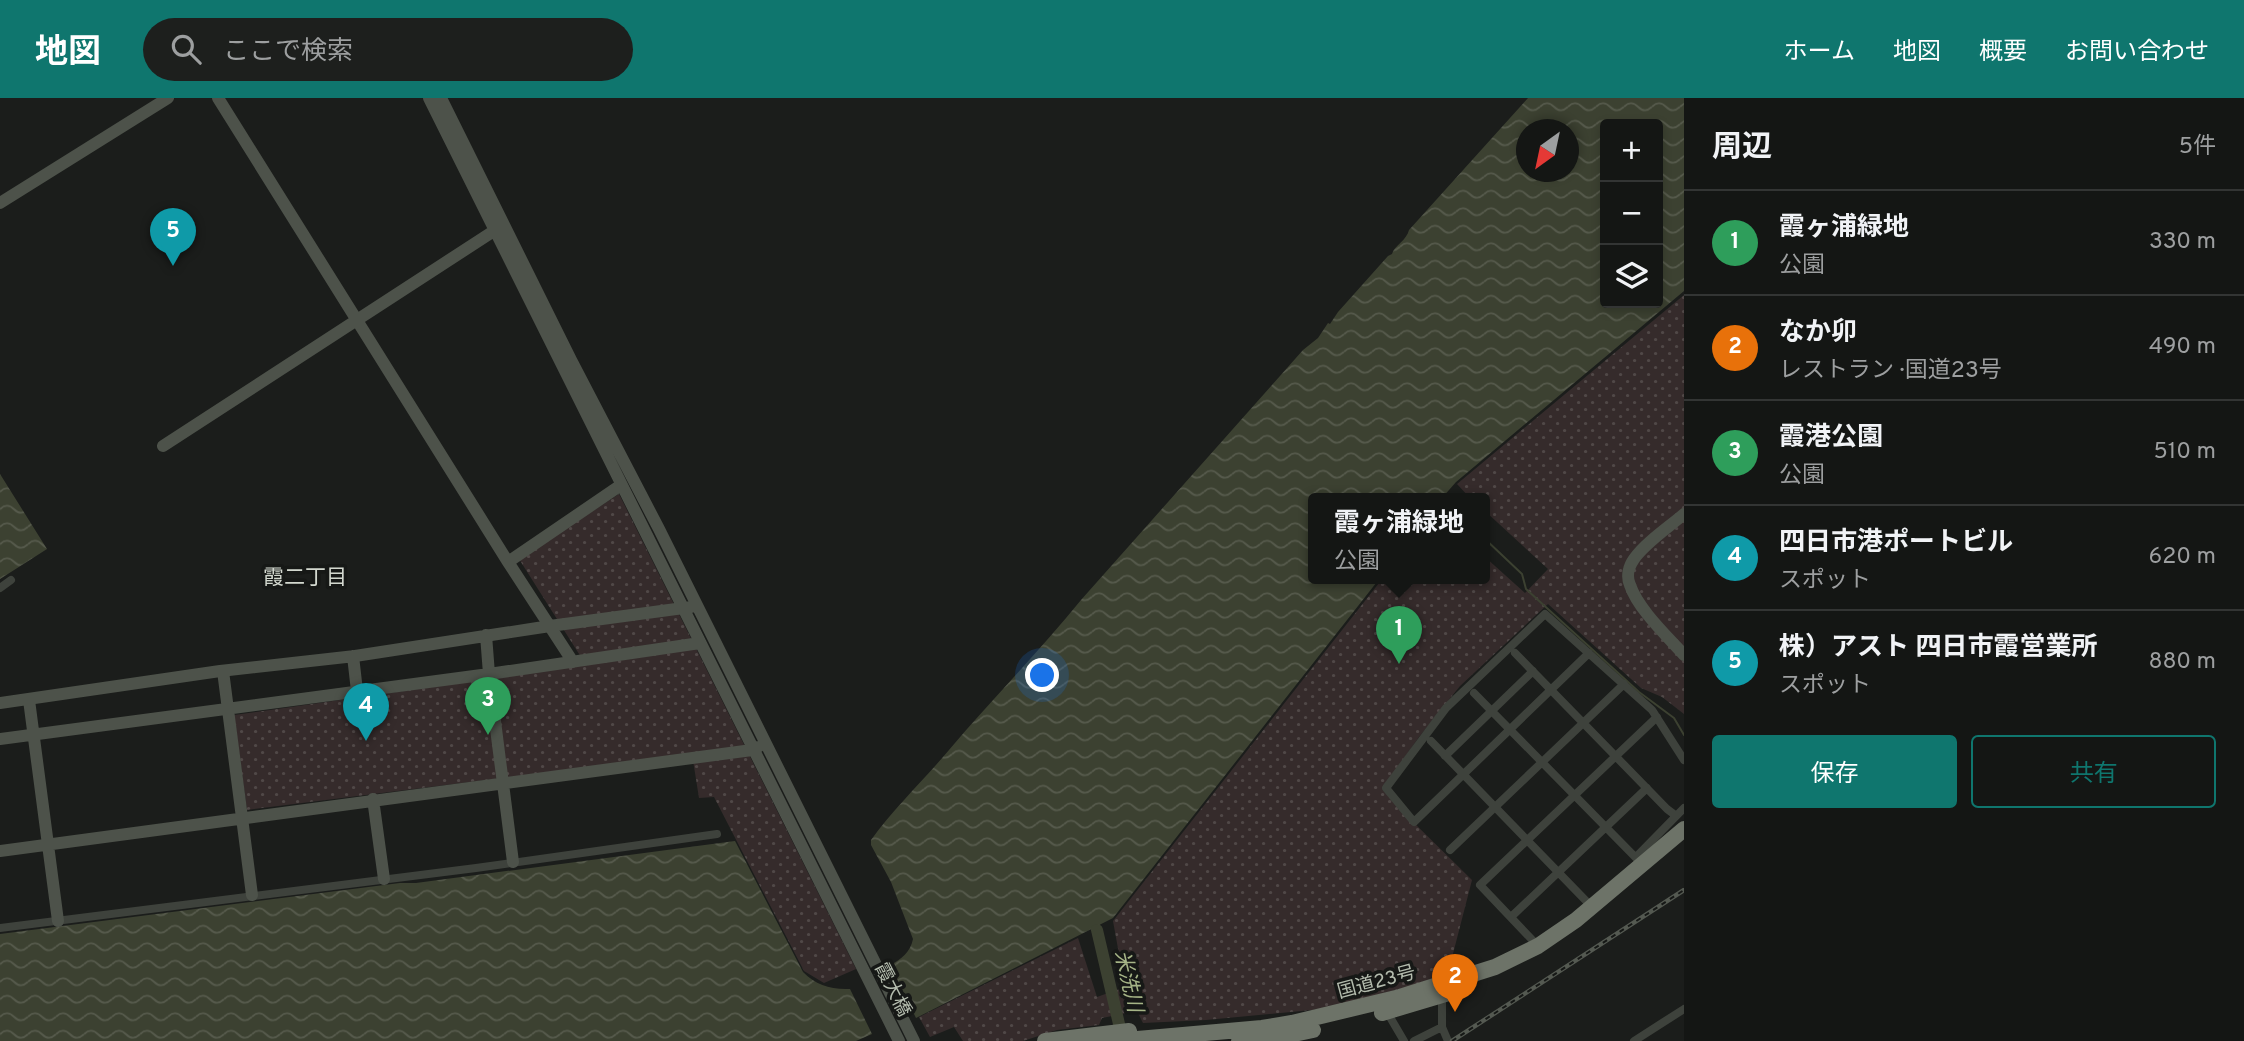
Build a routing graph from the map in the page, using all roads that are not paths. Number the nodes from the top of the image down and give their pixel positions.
1 (168, 98) edge
2 (218, 98) edge
3 (429, 98) edge
4 (441, 98) edge
5 (0, 203) edge
6 (499, 227) junction
7 (356, 320) junction
8 (163, 446) dead end
9 (621, 485) junction
10 (1684, 514) edge
11 (508, 562) junction
12 (11, 580) dead end
13 (0, 588) edge
14 (690, 607) junction
15 (550, 626) junction
16 (486, 635) junction
17 (701, 643) junction
18 (1516, 653) dead end
19 (1589, 653) junction
20 (1684, 655) edge
21 (353, 656) junction
22 (573, 662) junction
23 (223, 671) junction
24 (1533, 671) junction
25 (489, 674) junction
26 (1624, 684) junction
27 (1551, 690) junction
28 (357, 691) junction
29 (1474, 693) dead end
30 (29, 700) junction
31 (0, 703) edge
32 (228, 708) junction
33 (1492, 711) junction
34 (1657, 717) junction
35 (1583, 722) junction
36 (1510, 729) junction
37 (33, 735) junction
38 (0, 739) edge
39 (1431, 741) dead end
40 (758, 747) junction
41 (1616, 755) junction
42 (1445, 756) junction
43 (1684, 760) edge
44 (1542, 761) junction
45 (1463, 774) junction
46 (502, 782) junction
47 (1647, 788) junction
48 (1574, 794) junction
49 (373, 799) junction
50 (1495, 807) junction
51 (1684, 808) edge
52 (242, 817) junction
53 (1680, 822) edge
54 (1606, 826) junction
55 (718, 834) dead end
56 (1527, 840) junction
57 (47, 843) junction
58 (1684, 843) edge
59 (0, 850) edge
60 (1450, 850) dead end
61 (1639, 860) junction
62 (513, 862) junction
63 (1558, 872) junction
64 (384, 879) junction
65 (252, 895) junction
66 (1592, 907) junction
67 (1511, 917) junction
68 (58, 921) junction
69 (0, 928) edge
70 (1538, 946) junction
71 (1442, 991) junction
72 (1684, 1009) edge
73 (1387, 1012) junction
74 (1442, 1027) junction
75 (900, 1034) edge
76 (1111, 1037) edge
77 (1270, 1040) edge
78 (914, 1041) edge
79 (1045, 1041) edge
80 (1238, 1041) edge
81 (1404, 1041) edge
82 (1414, 1041) edge
83 (1448, 1041) edge
84 (1634, 1041) edge

1 - 5 street
2 - 7 street
3 - 6 street
4 - 6 street
6 - 7 street
6 - 9 street
6 - 14 street
7 - 8 street
7 - 11 street
9 - 11 street
9 - 14 street
10 - 20 street
11 - 15 street
12 - 13 street
14 - 15 street
14 - 17 street
14 - 40 street
15 - 16 street
15 - 22 street
16 - 21 street
16 - 25 street
17 - 22 street
17 - 40 street
18 - 24 street
19 - 26 street
19 - 27 street
19 - 45 street
21 - 23 street
21 - 28 street
22 - 25 street
23 - 30 street
23 - 32 street
24 - 27 street
24 - 33 street
25 - 28 street
25 - 46 street
26 - 34 street
26 - 35 street
27 - 35 street
27 - 36 street
28 - 32 street
29 - 33 street
30 - 31 street
30 - 37 street
32 - 37 street
32 - 52 street
33 - 36 street
33 - 42 street
34 - 41 street
34 - 43 street
35 - 41 street
35 - 44 street
36 - 44 street
36 - 45 street
37 - 38 street
37 - 57 street
39 - 42 street
40 - 46 street
40 - 75 street, 霞大橋
41 - 47 street
41 - 48 street
42 - 45 street
44 - 48 street
44 - 50 street
45 - 50 street
46 - 49 street
46 - 62 street
47 - 53 street
47 - 54 street
48 - 54 street
48 - 56 street
49 - 52 street
49 - 64 street
50 - 56 street
50 - 60 street
51 - 53 street
52 - 57 street
52 - 65 street
53 - 61 highway, 国道23号
54 - 61 street
54 - 63 street
55 - 62 street
56 - 63 street
56 - 67 street
57 - 59 street
57 - 68 street
58 - 71 highway, 国道23号
61 - 66 highway, 国道23号
62 - 64 street
63 - 66 street
63 - 67 street
64 - 65 street
65 - 68 street
66 - 70 highway, 国道23号
67 - 70 street
68 - 69 street
70 - 71 highway, 国道23号
71 - 73 highway, 国道23号
71 - 74 street
71 - 76 highway, 国道23号
72 - 84 street
73 - 77 highway, 国道23号
73 - 81 street
74 - 82 street
74 - 83 street
75 - 78 street, 霞大橋
76 - 79 highway
77 - 80 highway, 国道23号

